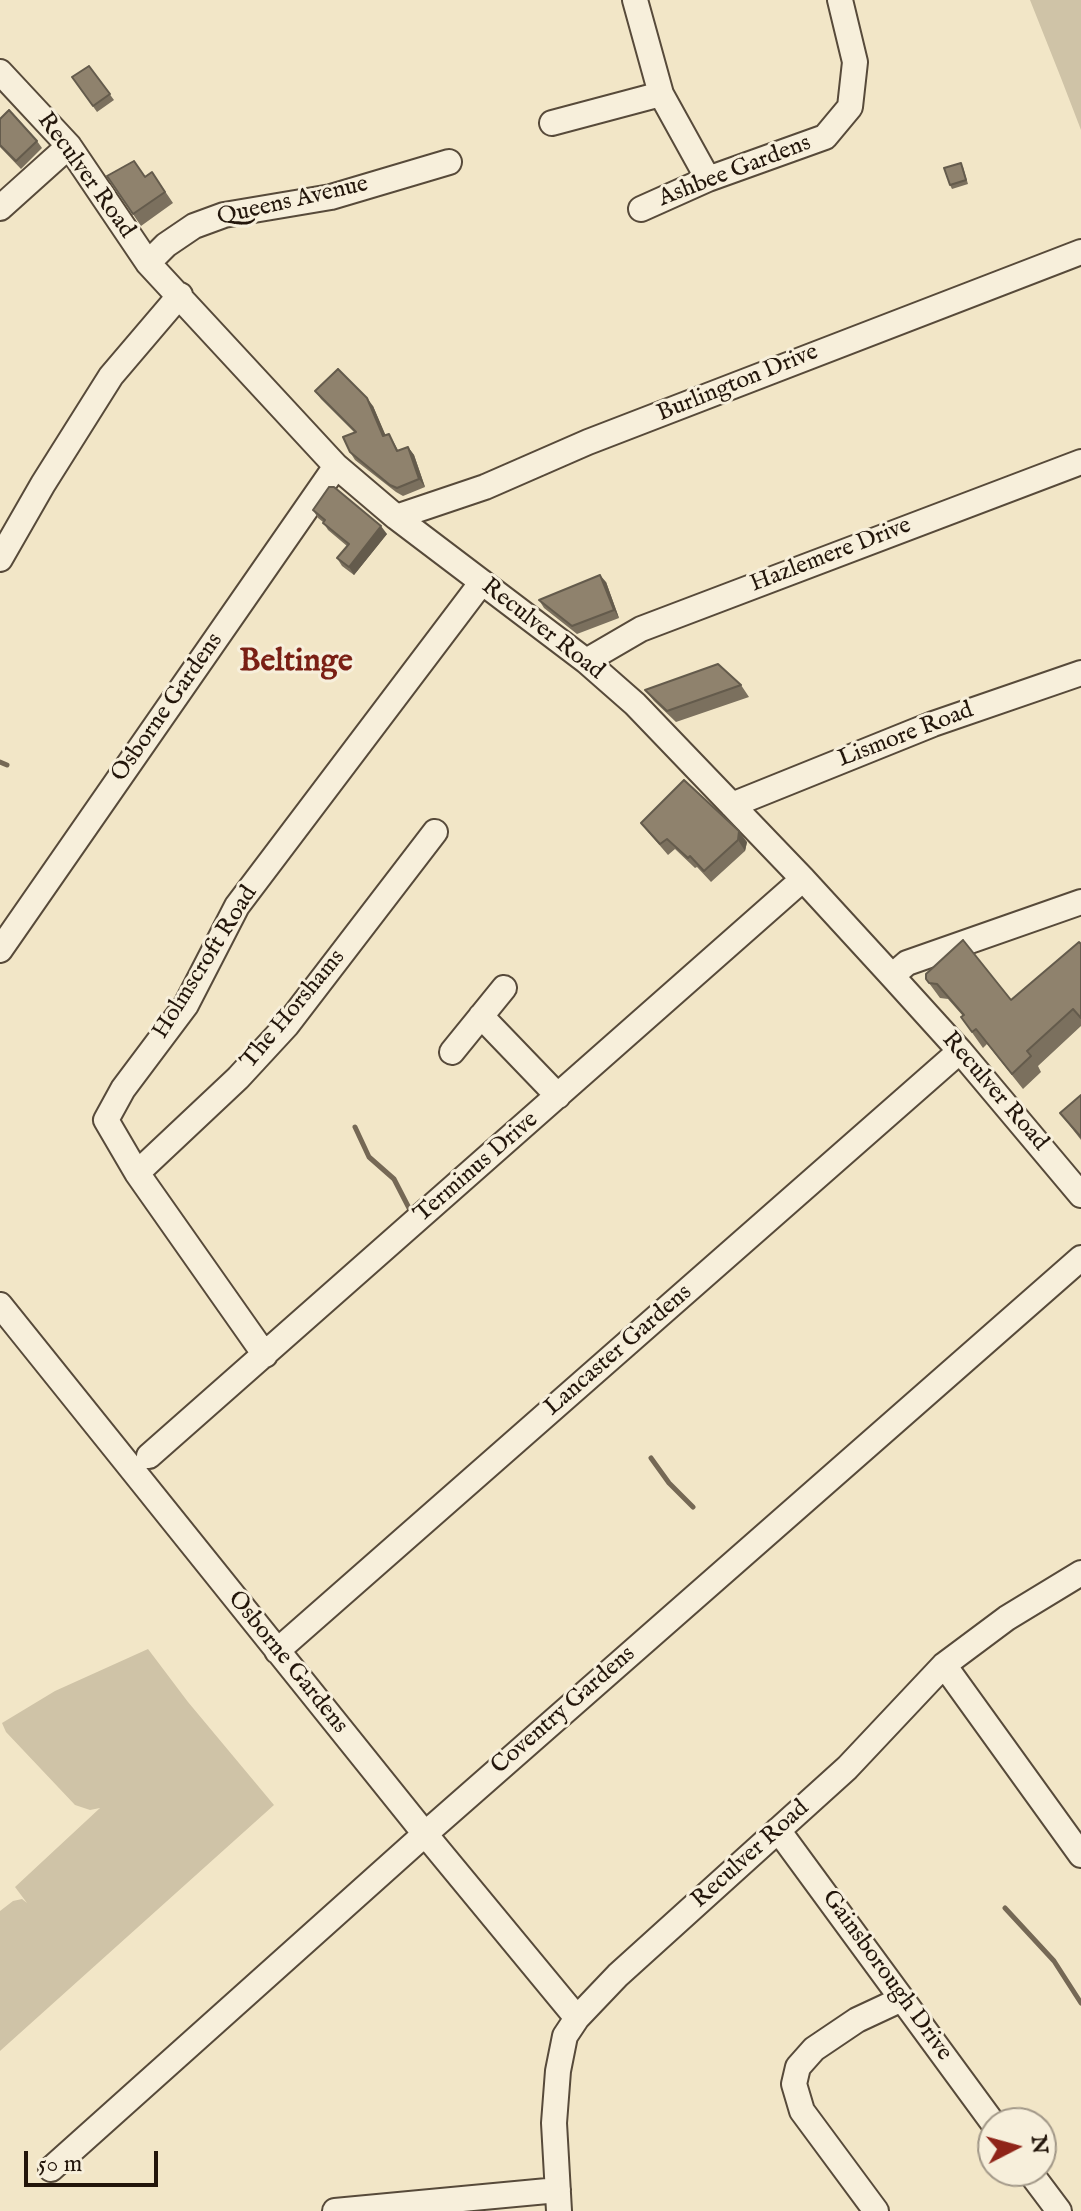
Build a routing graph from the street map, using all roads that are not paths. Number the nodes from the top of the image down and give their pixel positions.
1 (635, 0) edge
2 (840, 0) edge
3 (0, 72) edge
4 (661, 94) junction
5 (552, 123) dead end
6 (69, 146) junction
7 (449, 162) dead end
8 (708, 179) junction
9 (0, 208) edge
10 (641, 209) dead end
11 (1081, 252) edge
12 (148, 263) junction
13 (180, 295) junction
14 (1081, 462) edge
15 (336, 466) junction
16 (396, 517) junction
17 (0, 559) edge
18 (482, 582) junction
19 (586, 661) junction
20 (1081, 673) edge
21 (732, 805) junction
22 (435, 832) dead end
23 (803, 879) junction
24 (1081, 902) edge
25 (0, 950) edge
26 (892, 976) junction
27 (504, 988) dead end
28 (481, 1016) junction
29 (960, 1051) junction
30 (452, 1052) dead end
31 (558, 1096) junction
32 (137, 1173) junction
33 (1081, 1195) edge
34 (1081, 1258) edge
35 (0, 1305) edge
36 (265, 1355) junction
37 (149, 1456) dead end
38 (1081, 1573) edge
39 (277, 1651) junction
40 (944, 1665) junction
41 (778, 1830) junction
42 (425, 1834) junction
43 (1081, 1855) edge
44 (902, 1999) junction
45 (577, 2018) junction
46 (981, 2107) edge
47 (51, 2169) dead end
48 (1041, 2187) edge
49 (559, 2200) edge
50 (335, 2211) edge
51 (876, 2211) edge
52 (1059, 2211) edge

1 - 4 street
2 - 8 street, Ashbee Gardens
3 - 6 street, Reculver Road
4 - 5 street
4 - 8 street
6 - 9 street
6 - 12 street, Reculver Road
7 - 12 street, Queens Avenue
8 - 10 street, Ashbee Gardens
11 - 16 street, Burlington Drive
12 - 13 street, Reculver Road
13 - 15 street, Reculver Road
13 - 17 street
14 - 19 street, Hazlemere Drive
15 - 16 street, Reculver Road
15 - 25 street, Osborne Gardens
16 - 18 street, Reculver Road
18 - 19 street, Reculver Road
18 - 32 street, Holmscroft Road
19 - 21 street, Reculver Road
20 - 21 street, Lismore Road
21 - 23 street, Reculver Road
22 - 32 street, The Horshams
23 - 26 street, Reculver Road
23 - 31 street, Terminus Drive
24 - 26 street
26 - 29 street, Reculver Road
27 - 28 street
28 - 30 street
28 - 31 street
29 - 33 street, Reculver Road
29 - 39 street, Lancaster Gardens
31 - 36 street, Terminus Drive
32 - 36 street, Holmscroft Road
34 - 42 street, Coventry Gardens
35 - 39 street, Osborne Gardens
36 - 37 street, Terminus Drive
38 - 40 street, Reculver Road
39 - 42 street, Osborne Gardens
40 - 41 street, Reculver Road
40 - 43 street
41 - 44 street, Gainsborough Drive
41 - 45 street, Reculver Road
42 - 45 street, Osborne Gardens
42 - 47 street, Coventry Gardens
44 - 46 street, Gainsborough Drive
44 - 51 street
45 - 49 street, Reculver Road
48 - 52 street
49 - 50 street

